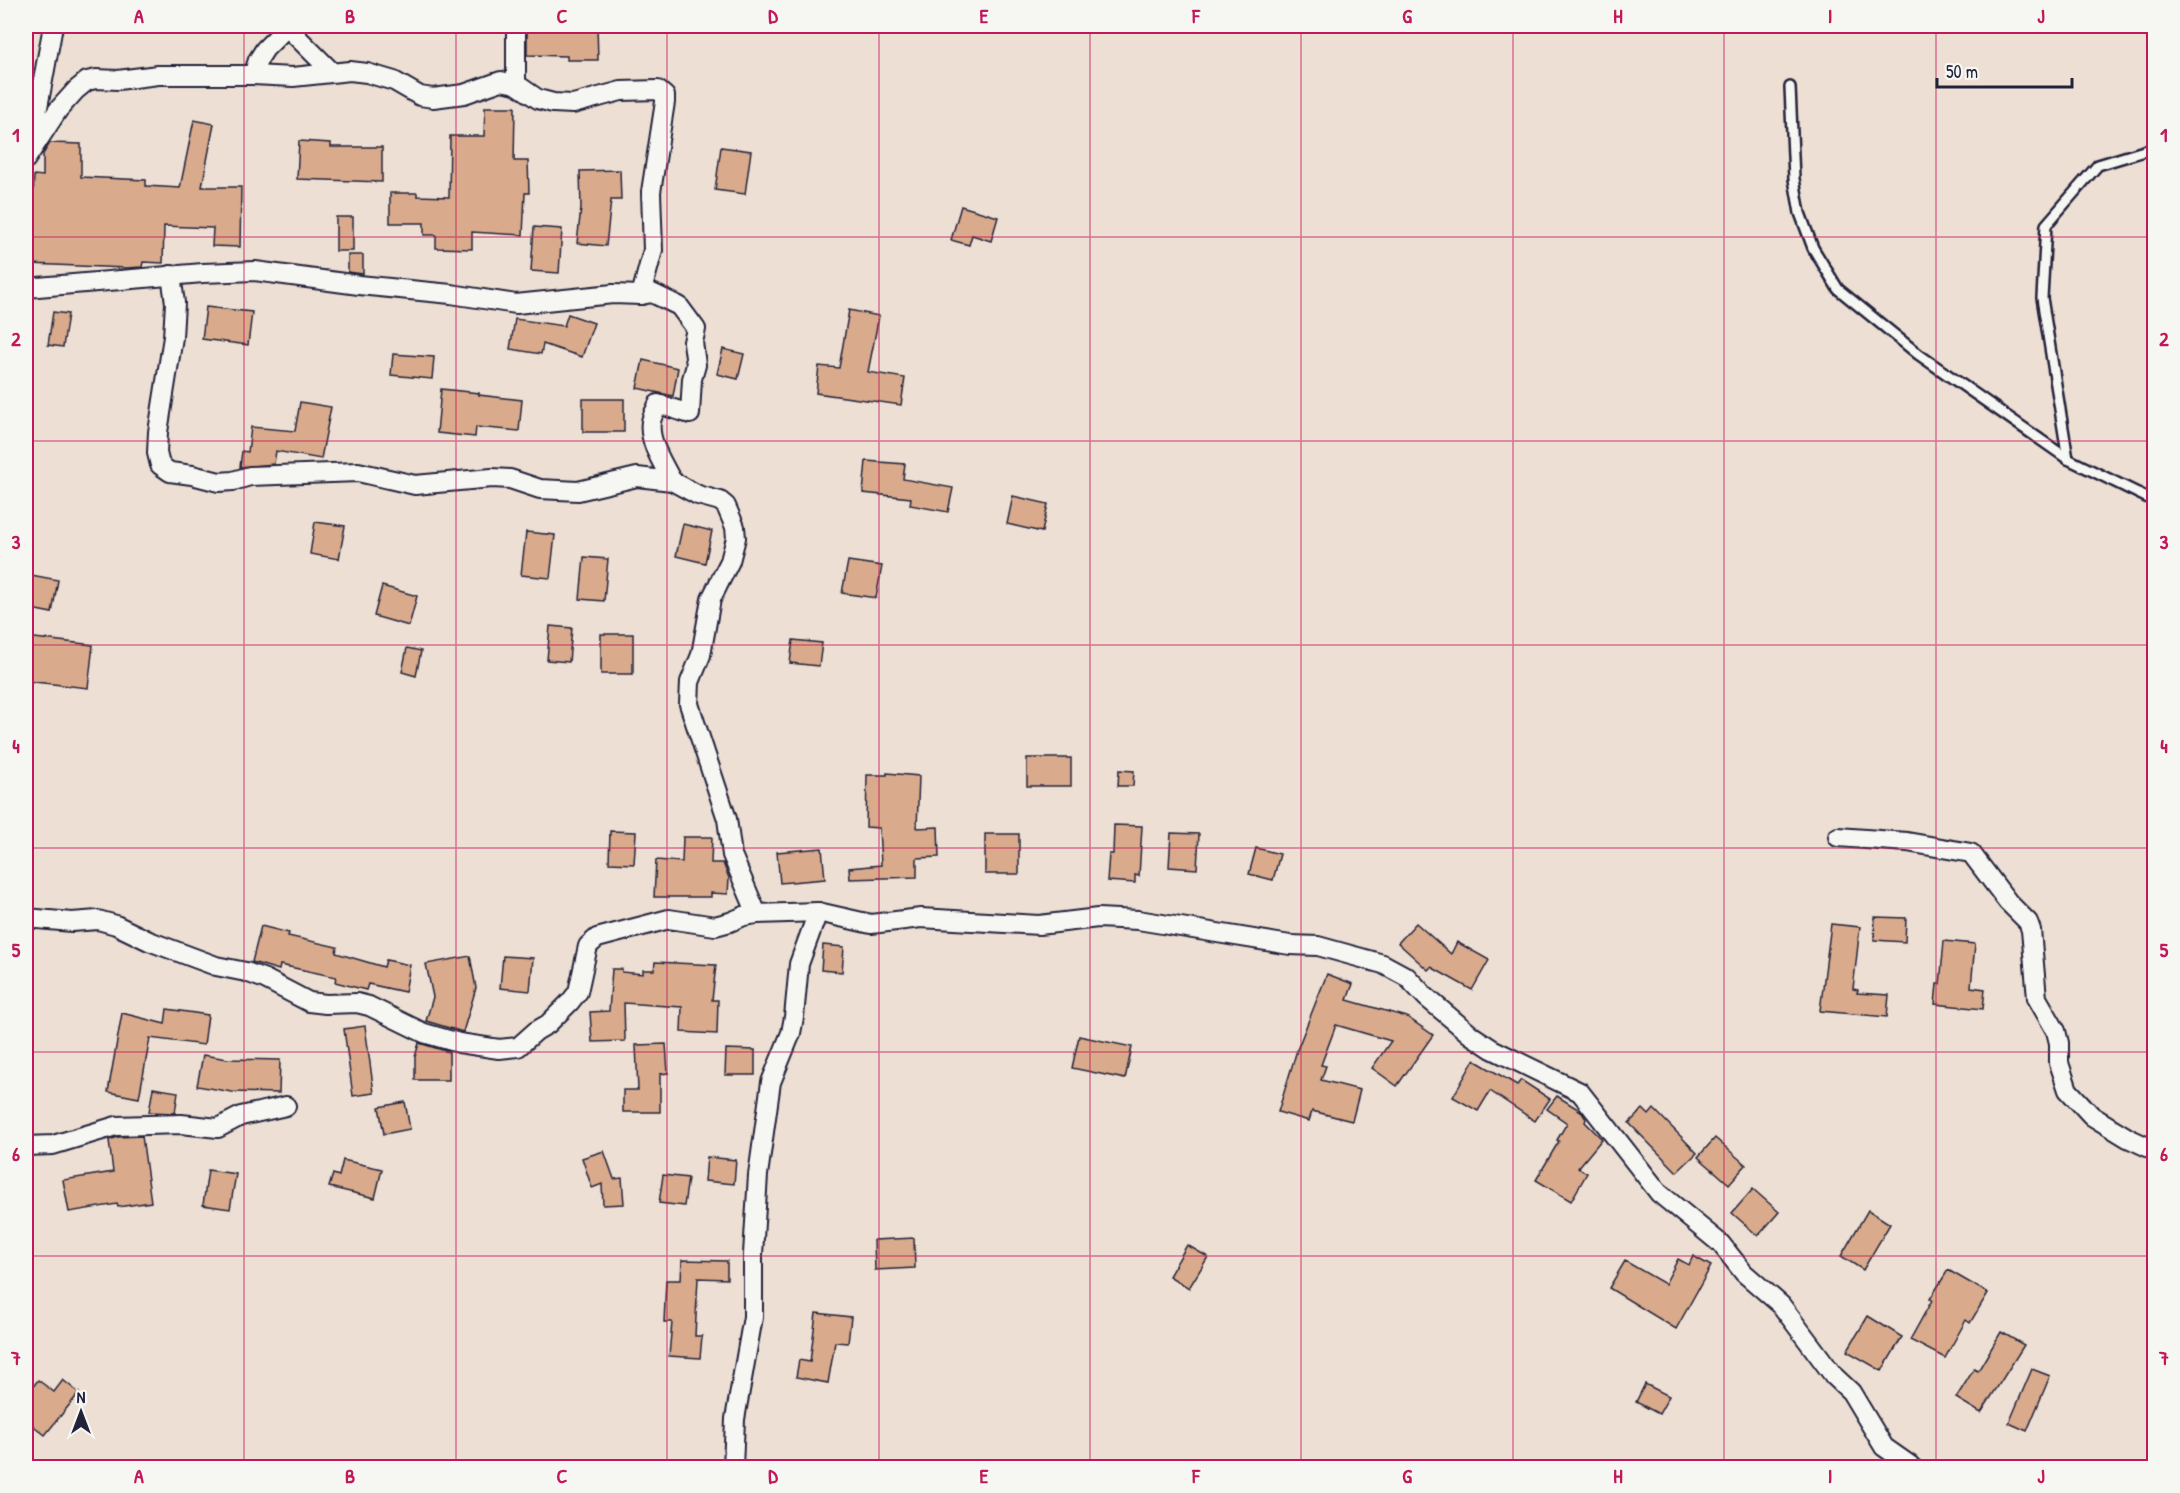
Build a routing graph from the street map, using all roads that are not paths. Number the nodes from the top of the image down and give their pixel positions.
1 (53, 26) edge
2 (516, 26) edge
3 (288, 27) edge
4 (332, 72) junction
5 (252, 75) junction
6 (516, 84) junction
7 (1790, 87) dead end
8 (2154, 148) edge
9 (28, 156) edge
10 (171, 275) junction
11 (26, 288) edge
12 (641, 295) junction
13 (2068, 459) junction
14 (672, 481) junction
15 (2154, 501) edge
16 (1838, 837) dead end
17 (818, 912) junction
18 (757, 914) junction
19 (26, 918) edge
20 (286, 1106) dead end
21 (26, 1146) edge
22 (2154, 1150) edge
23 (732, 1467) edge
24 (1914, 1467) edge

1 - 9 street
2 - 6 street
3 - 4 street
3 - 5 street
4 - 5 street
4 - 6 street
5 - 9 street
6 - 12 street
7 - 13 lane
8 - 13 lane
10 - 11 street
10 - 12 street
10 - 14 street
12 - 14 street
13 - 15 lane
14 - 18 street
16 - 22 street
17 - 18 street
17 - 23 street
17 - 24 street
18 - 19 street
20 - 21 street

